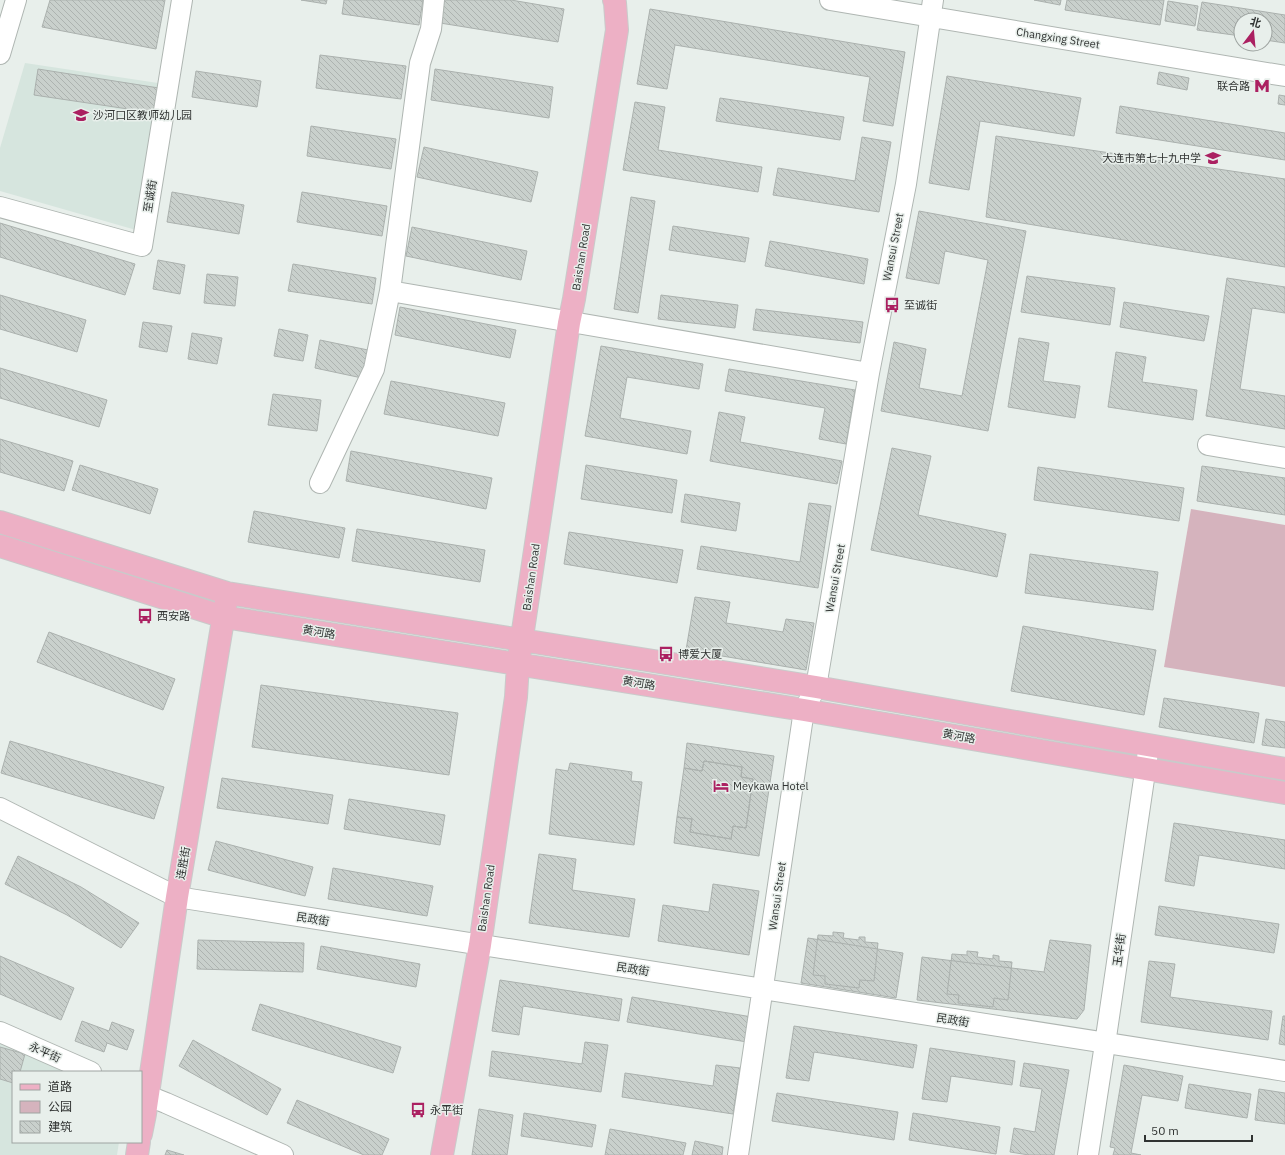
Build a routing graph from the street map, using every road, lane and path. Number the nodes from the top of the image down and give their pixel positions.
1 (16, 0) edge
2 (182, 0) edge
3 (434, 0) edge
4 (614, 0) edge
5 (830, 0) edge
6 (932, 8) edge
7 (0, 54) edge
8 (1285, 76) edge
9 (0, 207) edge
10 (390, 292) junction
11 (569, 323) junction
12 (869, 373) junction
13 (1208, 445) dead end
14 (1285, 458) edge
15 (320, 483) dead end
16 (0, 522) edge
17 (0, 546) edge
18 (227, 593) junction
19 (224, 617) junction
20 (522, 641) junction
21 (518, 664) junction
22 (816, 687) junction
23 (804, 710) junction
24 (1149, 745) junction
25 (1145, 768) junction
26 (1285, 769) edge
27 (1285, 793) edge
28 (0, 808) edge
29 (177, 897) junction
30 (480, 945) junction
31 (763, 990) junction
32 (0, 1032) edge
33 (1105, 1044) junction
34 (89, 1071) edge
35 (1285, 1071) edge
36 (144, 1095) edge
37 (142, 1121) edge
38 (139, 1143) edge
39 (137, 1155) edge
40 (283, 1155) edge
41 (442, 1155) edge
42 (738, 1155) edge
43 (1088, 1155) edge

1 - 7 street
2 - 9 street, 至诚街
3 - 10 street
4 - 11 main road, Baishan Road
5 - 6 street, Changxing Street
6 - 8 street, Changxing Street
6 - 12 street, Wansui Street
10 - 11 street
10 - 15 street
11 - 12 street
11 - 20 main road, Baishan Road
12 - 22 street, Wansui Street
13 - 14 street
16 - 18 main road
17 - 19 main road, 黄河路
18 - 19 main road, 连胜街
18 - 20 main road
19 - 21 main road, 黄河路
19 - 29 main road, 连胜街
20 - 21 main road, Baishan Road
20 - 22 main road
21 - 23 main road, 黄河路
21 - 30 main road, Baishan Road
22 - 23 street, Wansui Street
22 - 24 main road
23 - 25 main road, 黄河路
23 - 31 street, Wansui Street
24 - 25 street, 玉华街
24 - 26 main road
25 - 27 main road, 黄河路
25 - 33 street, 玉华街
28 - 29 street, 民政街
29 - 30 street, 民政街
29 - 36 main road, 连胜街
30 - 31 street, 民政街
30 - 41 main road, Baishan Road
31 - 33 street, 民政街
31 - 42 street, Wansui Street
32 - 34 street, 永平街
33 - 35 street, 民政街
33 - 43 street, 玉华街
36 - 37 main road, 连胜街
36 - 40 street
38 - 39 main road

